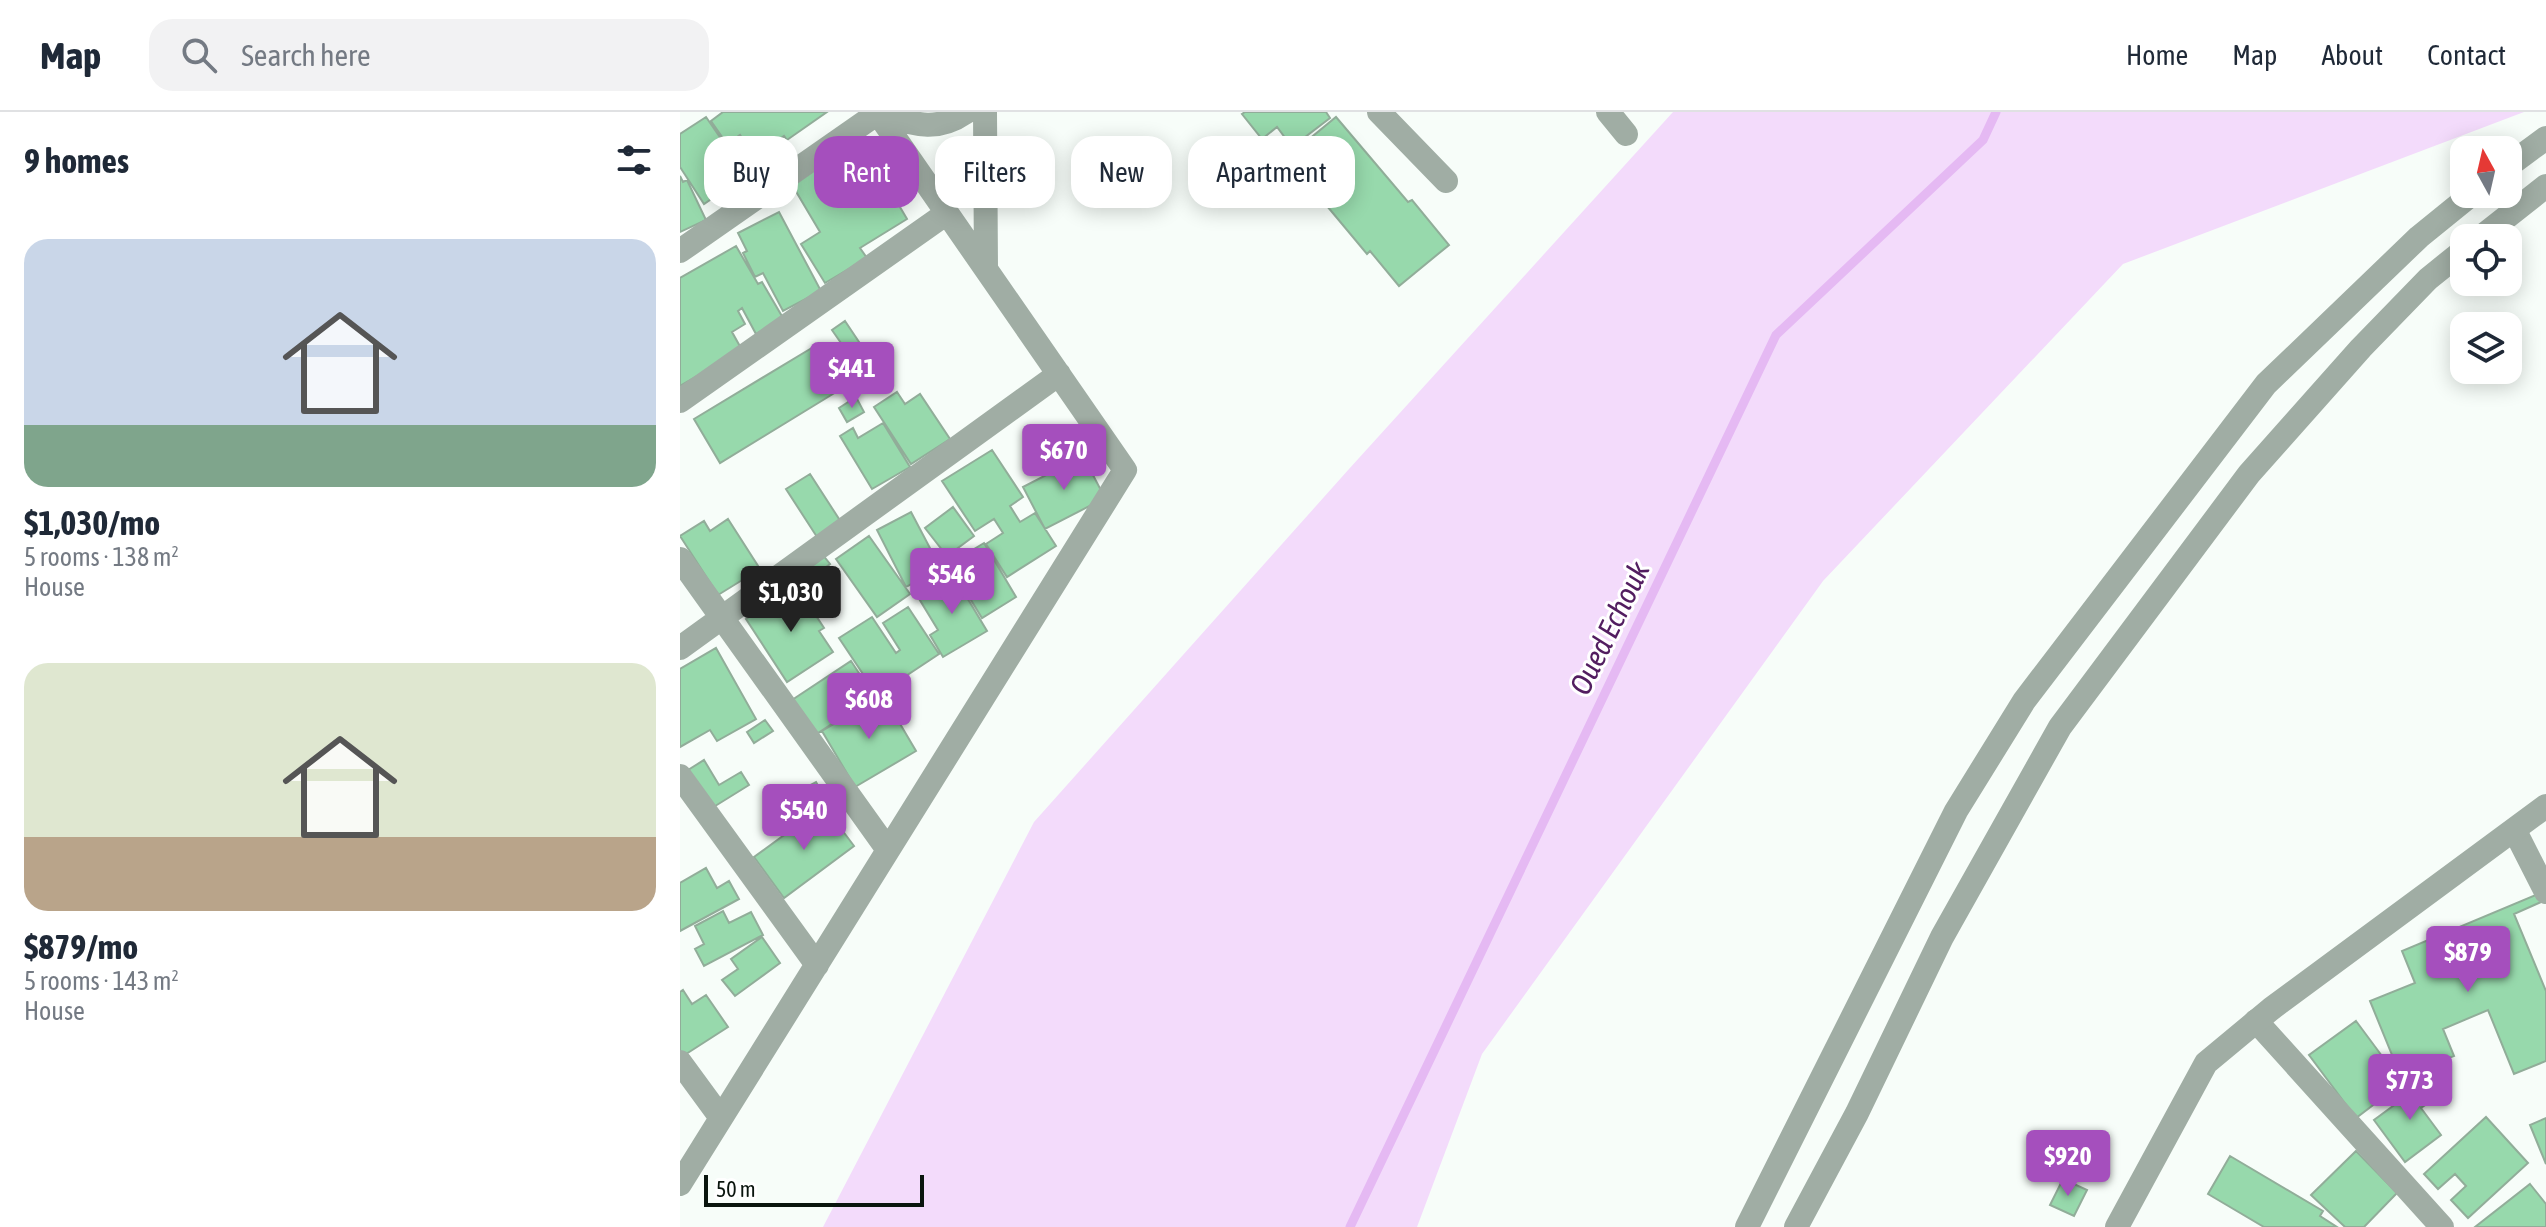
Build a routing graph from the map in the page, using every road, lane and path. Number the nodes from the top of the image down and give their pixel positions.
1 (878, 112) edge
2 (966, 112) edge
3 (985, 112) edge
4 (1379, 112) edge
5 (1608, 112) edge
6 (1626, 134) dead end
7 (2546, 138) edge
8 (2522, 156) edge
9 (1446, 181) dead end
10 (2546, 186) edge
11 (2455, 208) edge
12 (947, 213) junction
13 (2498, 224) edge
14 (680, 251) edge
15 (2450, 261) edge
16 (986, 269) junction
17 (1059, 374) junction
18 (680, 401) edge
19 (680, 559) edge
20 (722, 618) junction
21 (680, 648) edge
22 (680, 776) edge
23 (2546, 806) edge
24 (2515, 831) junction
25 (888, 850) junction
26 (2546, 892) edge
27 (817, 965) junction
28 (2256, 1021) junction
29 (680, 1062) edge
30 (721, 1118) junction
31 (680, 1184) edge
32 (1747, 1227) edge
33 (1796, 1227) edge
34 (2117, 1227) edge
35 (2442, 1227) edge

1 - 2 street
1 - 12 street
1 - 14 street
3 - 16 street
4 - 9 street
5 - 6 street
7 - 8 street
10 - 13 street
11 - 32 street
12 - 16 street
12 - 18 street
15 - 33 street
16 - 17 street
17 - 20 street
17 - 25 street
19 - 20 street
20 - 21 street
20 - 25 street
22 - 27 street
23 - 24 street
24 - 26 street
24 - 28 street
25 - 27 street
27 - 30 street
28 - 34 street
28 - 35 street
29 - 30 street
30 - 31 street

